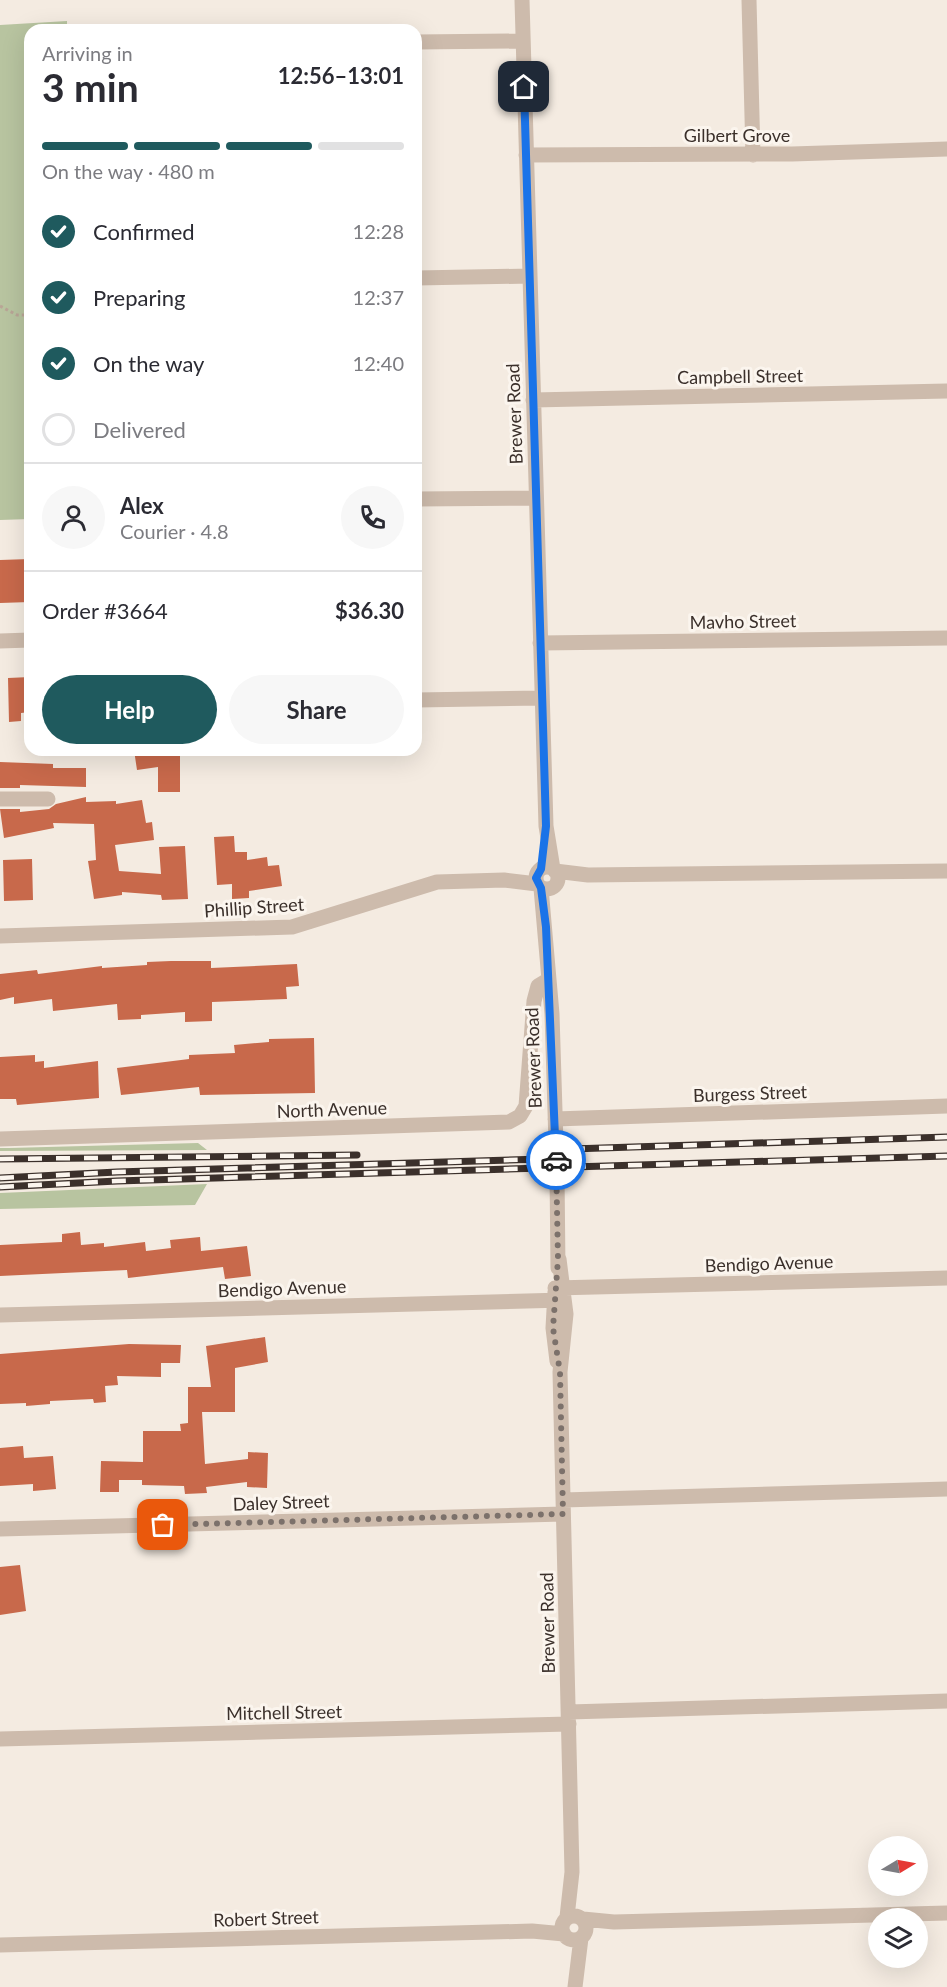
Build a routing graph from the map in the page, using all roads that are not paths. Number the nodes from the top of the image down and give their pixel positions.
1 (522, 0) edge
2 (749, 0) edge
3 (523, 41) junction
4 (422, 42) edge
5 (947, 149) edge
6 (753, 154) junction
7 (526, 155) junction
8 (530, 276) junction
9 (422, 278) edge
10 (947, 391) edge
11 (533, 400) junction
12 (536, 498) junction
13 (422, 499) edge
14 (947, 638) edge
15 (24, 640) edge
16 (0, 641) edge
17 (540, 643) junction
18 (541, 698) junction
19 (422, 700) edge
20 (48, 798) dead end
21 (0, 799) edge
22 (947, 871) edge
23 (547, 878) junction
24 (0, 936) edge
25 (548, 980) junction
26 (947, 1106) edge
27 (555, 1119) junction
28 (0, 1138) edge
29 (947, 1278) edge
30 (559, 1294) junction
31 (0, 1315) edge
32 (947, 1489) edge
33 (563, 1507) junction
34 (0, 1529) edge
35 (947, 1701) edge
36 (569, 1718) junction
37 (0, 1739) edge
38 (947, 1913) edge
39 (574, 1927) junction
40 (0, 1945) edge
41 (575, 1984) edge

1 - 3 street, Brewer Road
2 - 6 street
3 - 4 street
3 - 7 street, Brewer Road
5 - 6 street, Gilbert Grove
6 - 7 street, Gilbert Grove
7 - 8 street, Brewer Road
8 - 9 street
8 - 11 street, Brewer Road
10 - 11 street, Campbell Street
11 - 12 street, Brewer Road
12 - 13 street
12 - 17 street, Brewer Road
14 - 17 street, Mavho Street
15 - 16 street
17 - 18 street, Brewer Road
18 - 19 street
18 - 23 street, Brewer Road
20 - 21 street
22 - 23 street
23 - 24 street, Phillip Street
23 - 25 street, Brewer Road
25 - 27 street, Brewer Road
25 - 28 street, North Avenue
26 - 27 street, Burgess Street
27 - 30 street, Brewer Road, bridge
29 - 30 street, Bendigo Avenue
30 - 31 street, Bendigo Avenue
30 - 33 street, Brewer Road
32 - 33 street, Daley Street
33 - 34 street, Daley Street
33 - 36 street, Brewer Road
35 - 36 street, Mitchell Street
36 - 37 street, Mitchell Street
36 - 39 street, Brewer Road
38 - 39 street, Robert Street
39 - 40 street, Robert Street
39 - 41 street, Brewer Road

